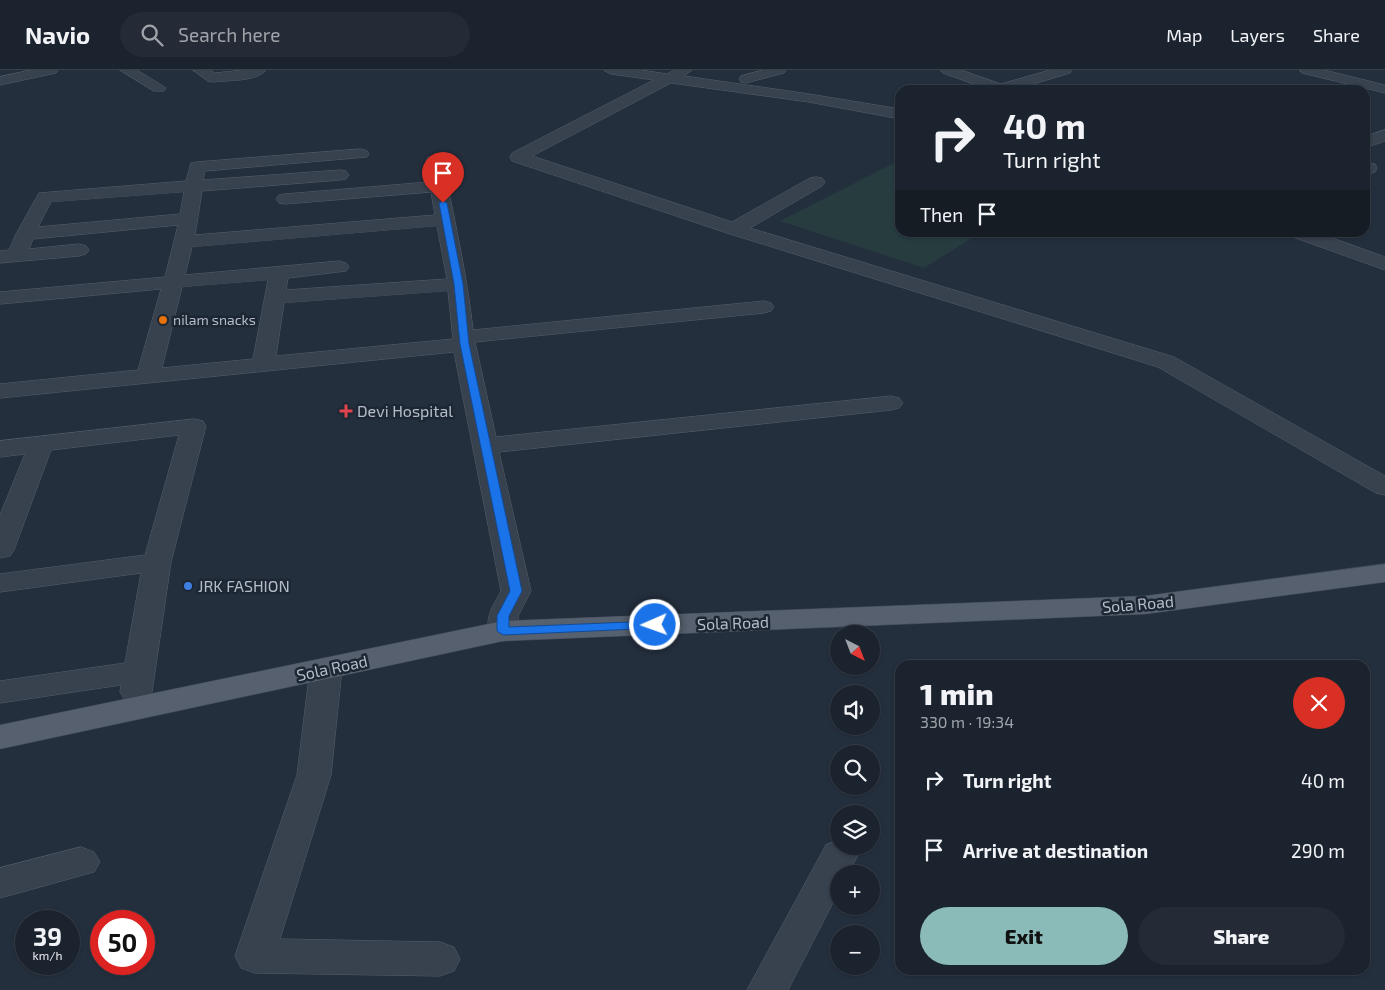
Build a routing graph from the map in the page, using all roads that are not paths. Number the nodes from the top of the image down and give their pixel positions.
1 (51, 70) edge
2 (127, 70) edge
3 (200, 70) edge
4 (259, 70) edge
5 (611, 70) edge
6 (691, 70) edge
7 (779, 70) edge
8 (948, 70) edge
9 (1065, 70) edge
10 (1307, 70) edge
11 (1330, 72) edge
12 (4, 73) edge
13 (678, 74) edge
14 (746, 79) junction
15 (988, 85) edge
16 (1013, 85) edge
17 (1367, 85) edge
18 (159, 88) dead end
19 (895, 104) edge
20 (895, 113) edge
21 (1385, 135) edge
22 (1370, 141) edge
23 (339, 154) junction
24 (361, 154) dead end
25 (434, 161) dead end
26 (340, 175) junction
27 (288, 180) junction
28 (816, 182) dead end
29 (194, 186) junction
30 (440, 186) junction
31 (341, 195) junction
32 (285, 199) junction
33 (188, 219) junction
34 (446, 220) junction
35 (89, 228) junction
36 (340, 229) junction
37 (734, 229) junction
38 (282, 233) junction
39 (25, 234) junction
40 (1311, 237) edge
41 (1350, 237) edge
42 (184, 242) junction
43 (1385, 250) edge
44 (8, 257) edge
45 (1385, 264) edge
46 (339, 267) junction
47 (70, 271) junction
48 (279, 273) junction
49 (172, 282) junction
50 (458, 284) junction
51 (336, 293) junction
52 (276, 297) junction
53 (0, 298) edge
54 (764, 307) dead end
55 (464, 341) junction
56 (263, 365) junction
57 (148, 376) junction
58 (0, 391) edge
59 (891, 403) dead end
60 (41, 444) junction
61 (486, 446) junction
62 (0, 449) edge
63 (1385, 487) edge
64 (2, 539) edge
65 (1385, 559) edge
66 (157, 562) junction
67 (1385, 573) edge
68 (0, 583) edge
69 (503, 624) junction
70 (326, 669) junction
71 (130, 683) junction
72 (0, 692) edge
73 (0, 719) edge
74 (0, 738) edge
75 (840, 856) dead end
76 (81, 862) dead end
77 (0, 883) edge
78 (440, 959) dead end
79 (767, 990) edge

1 - 12 street
2 - 18 street
3 - 4 street
5 - 13 street
6 - 14 street
7 - 14 street
8 - 15 street
9 - 16 street
10 - 11 street
11 - 17 street
13 - 20 street
13 - 37 street
14 - 19 street
21 - 22 street
23 - 24 street
23 - 26 street
23 - 29 street
25 - 30 street
26 - 27 street
26 - 31 street
27 - 29 street
27 - 32 street
28 - 37 street
29 - 33 street
29 - 39 street
30 - 31 street
30 - 34 street
31 - 32 street
32 - 38 street
33 - 35 street
33 - 42 street
34 - 36 street
34 - 50 street
35 - 39 street
35 - 47 street
36 - 38 street
36 - 46 street
37 - 63 street
38 - 42 street
39 - 44 street
40 - 45 street
41 - 43 street
42 - 49 street
44 - 47 street
46 - 48 street
46 - 51 street
47 - 49 street
47 - 53 street
48 - 49 street
48 - 52 street
49 - 57 street
50 - 51 street
50 - 55 street
51 - 52 street
52 - 56 street
54 - 55 street
55 - 56 street
55 - 61 street
56 - 57 street
57 - 58 street
59 - 61 street
60 - 62 street
60 - 64 street
60 - 66 street
61 - 69 street
65 - 69 main road, Sola Road
66 - 68 street
66 - 71 street
67 - 69 main road, Sola Road
69 - 70 main road, Sola Road
69 - 71 main road, Sola Road
70 - 74 main road, Sola Road
70 - 78 street
71 - 72 street
71 - 73 main road, Sola Road
75 - 79 street
76 - 77 street

